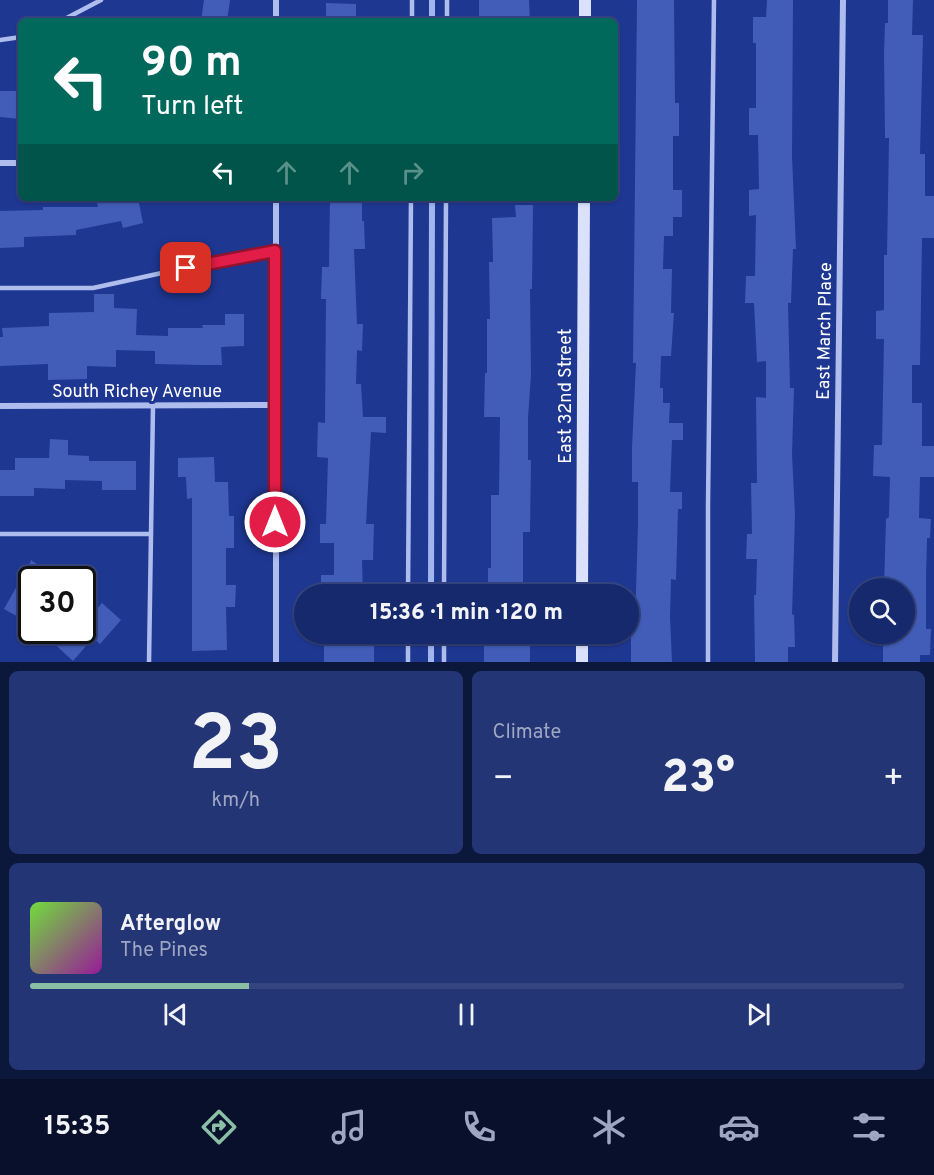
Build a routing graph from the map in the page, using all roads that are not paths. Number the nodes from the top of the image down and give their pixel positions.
1 (101, 0) edge
2 (276, 0) edge
3 (412, 0) edge
4 (447, 0) edge
5 (585, 0) edge
6 (714, 0) edge
7 (843, 0) edge
8 (67, 18) edge
9 (276, 18) edge
10 (412, 18) edge
11 (447, 18) edge
12 (585, 18) edge
13 (18, 37) edge
14 (0, 40) edge
15 (0, 163) edge
16 (18, 163) edge
17 (276, 201) edge
18 (411, 201) edge
19 (446, 201) edge
20 (584, 201) edge
21 (275, 251) junction
22 (0, 288) edge
23 (275, 405) junction
24 (0, 406) edge
25 (153, 406) junction
26 (0, 534) edge
27 (151, 534) junction
28 (408, 584) edge
29 (444, 584) edge
30 (582, 584) edge
31 (408, 644) edge
32 (444, 644) edge
33 (582, 644) edge
34 (149, 662) edge
35 (276, 662) edge
36 (408, 662) edge
37 (444, 662) edge
38 (582, 662) edge
39 (708, 662) edge
40 (835, 662) edge

1 - 8 lane
2 - 9 street
3 - 10 lane
4 - 11 lane
5 - 12 street
6 - 39 lane
7 - 40 street, East March Place
13 - 14 lane
15 - 16 street
17 - 21 street
18 - 28 lane
19 - 29 lane
20 - 30 street, East 32nd Street
21 - 22 lane
21 - 23 street
23 - 25 street, South Richey Avenue
23 - 35 street
24 - 25 street, South Richey Avenue
25 - 27 lane
26 - 27 lane
27 - 34 lane
31 - 36 lane
32 - 37 lane
33 - 38 street

